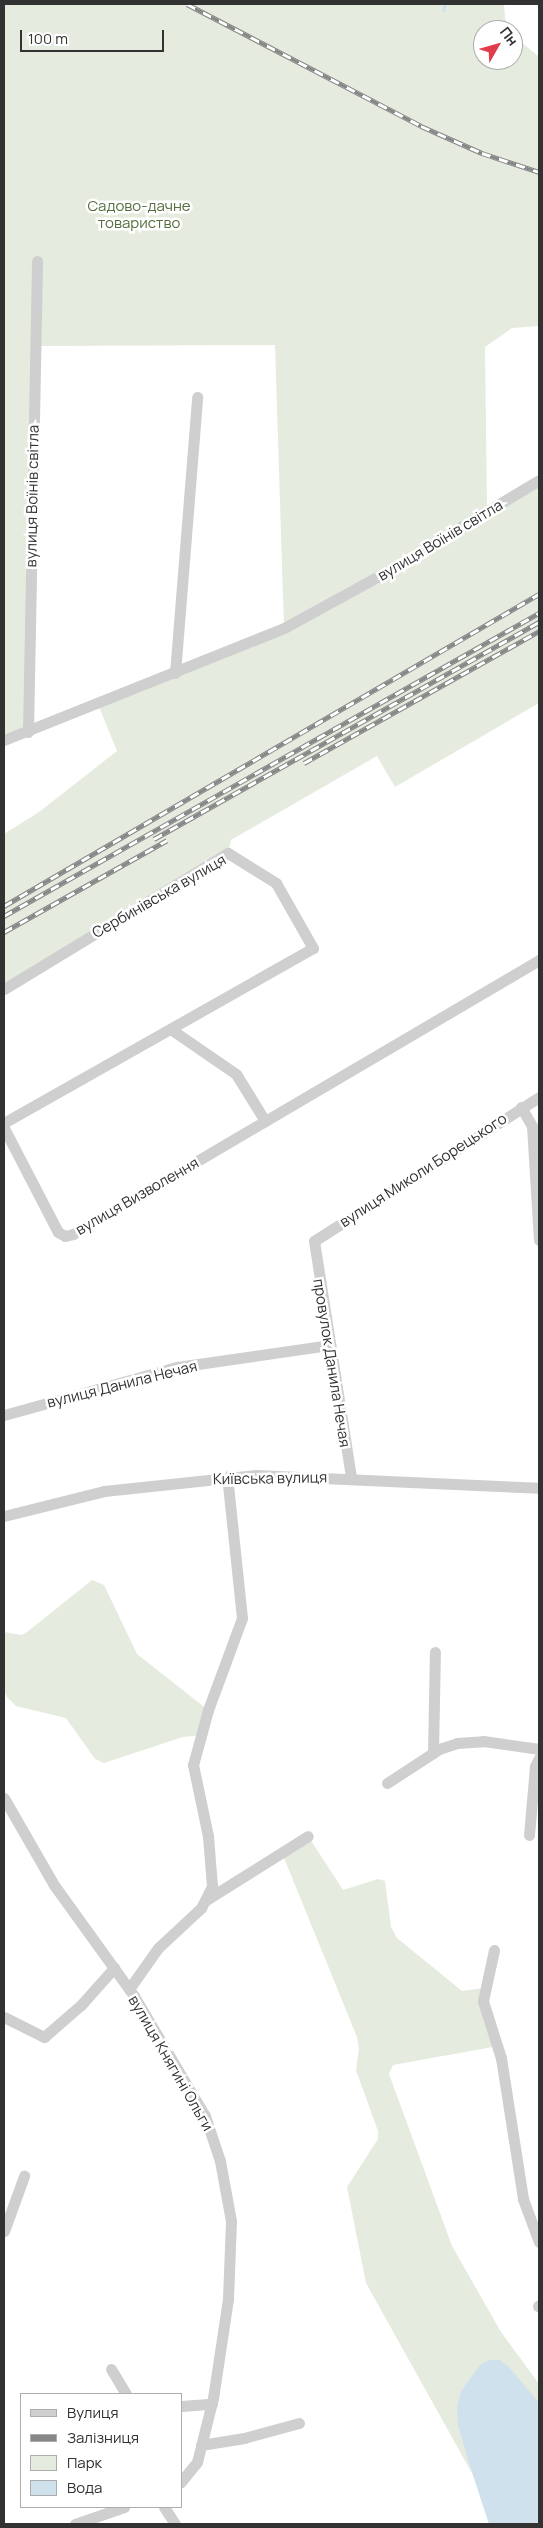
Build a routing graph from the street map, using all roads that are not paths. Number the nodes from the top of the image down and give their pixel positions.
1 (37, 261) dead end
2 (197, 397) dead end
3 (539, 480) edge
4 (176, 673) junction
5 (28, 732) junction
6 (4, 740) edge
7 (539, 960) edge
8 (4, 989) edge
9 (172, 1030) junction
10 (539, 1096) edge
11 (521, 1107) junction
12 (266, 1121) junction
13 (4, 1123) edge
14 (4, 1128) edge
15 (16, 1152) junction
16 (4, 1155) edge
17 (539, 1240) edge
18 (314, 1248) joint
19 (330, 1345) junction
20 (4, 1415) edge
21 (227, 1476) junction
22 (350, 1477) junction
23 (539, 1488) edge
24 (4, 1516) edge
25 (435, 1652) dead end
26 (539, 1749) edge
27 (433, 1753) junction
28 (539, 1758) edge
29 (387, 1783) dead end
30 (4, 1798) edge
31 (529, 1835) dead end
32 (308, 1836) dead end
33 (206, 1900) junction
34 (494, 1950) dead end
35 (114, 1968) junction
36 (129, 1989) junction
37 (4, 2017) edge
38 (24, 2176) dead end
39 (4, 2231) edge
40 (539, 2242) edge
41 (112, 2369) dead end
42 (125, 2393) edge
43 (212, 2404) junction
44 (182, 2406) edge
45 (299, 2423) dead end
46 (201, 2445) junction
47 (182, 2481) edge
48 (121, 2508) edge
49 (165, 2508) edge
50 (75, 2524) edge
51 (174, 2524) edge

1 - 5 street, вулиця Воїнів світла
2 - 4 street
3 - 4 street, вулиця Воїнів світла
4 - 5 street, вулиця Воїнів світла
5 - 6 street, вулиця Воїнів світла
7 - 12 street, вулиця Визволення
8 - 9 street, Сербинівська вулиця
9 - 12 street
9 - 13 street
10 - 11 street, вулиця Миколи Борецького
11 - 17 street
11 - 18 street, вулиця Миколи Борецького
12 - 15 street, вулиця Визволення
14 - 15 street, вулиця Визволення
15 - 16 street
18 - 19 street, провулок Данила Нечая
19 - 20 street, вулиця Данила Нечая
19 - 22 street, провулок Данила Нечая
21 - 22 street, Київська вулиця
21 - 24 street, Київська вулиця
21 - 33 street
22 - 23 street, Київська вулиця
25 - 27 street
26 - 27 street
27 - 29 street
28 - 31 street
30 - 35 street, вулиця Княгині Ольги
32 - 33 street, вулиця Княгині Ольги
33 - 36 street, вулиця Княгині Ольги
34 - 40 street
35 - 36 street, вулиця Княгині Ольги
35 - 37 street
36 - 43 street, вулиця Княгині Ольги
38 - 39 street
41 - 42 street
43 - 44 street
43 - 46 street, вулиця Княгині Ольги
45 - 46 street
46 - 47 street, вулиця Княгині Ольги
48 - 50 street
49 - 51 street

